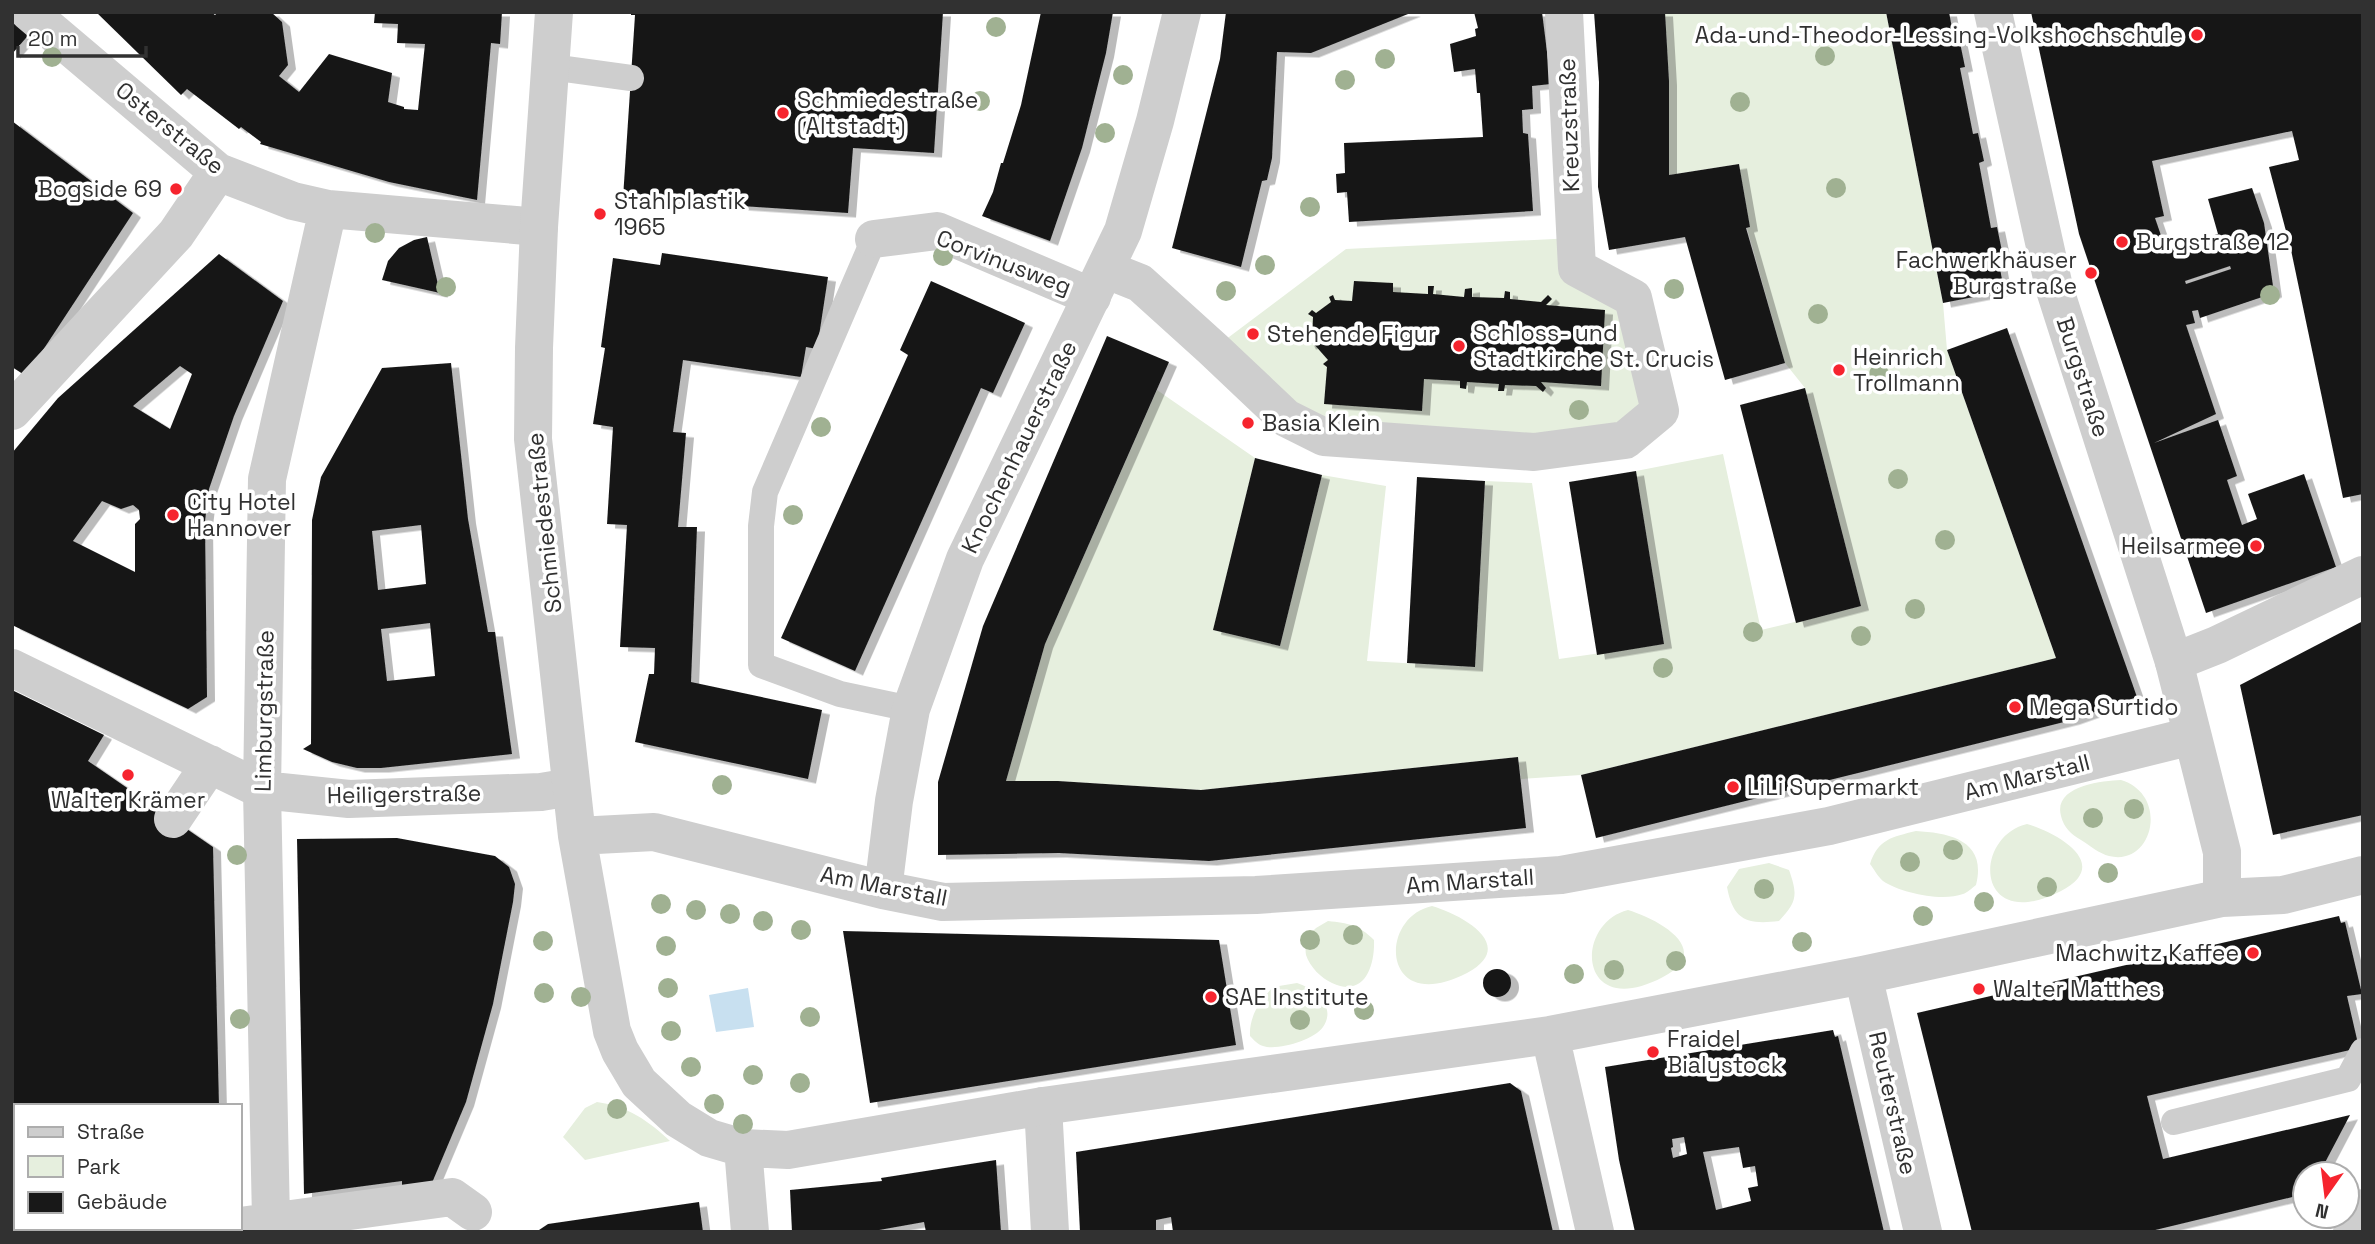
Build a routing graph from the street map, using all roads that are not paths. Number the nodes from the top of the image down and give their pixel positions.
1 (29, 12) edge
2 (554, 12) edge
3 (1182, 12) edge
4 (1564, 12) edge
5 (1993, 12) edge
6 (551, 67) junction
7 (631, 78) dead end
8 (218, 172) junction
9 (328, 209) junction
10 (539, 228) junction
11 (874, 239) joint
12 (1098, 283) junction
13 (1659, 409) joint
14 (12, 411) edge
15 (2363, 575) edge
16 (2174, 662) junction
17 (12, 668) edge
18 (911, 709) junction
19 (2192, 736) junction
20 (210, 764) junction
21 (571, 787) junction
22 (262, 790) junction
23 (173, 819) dead end
24 (577, 836) junction
25 (2363, 875) edge
26 (883, 890) junction
27 (2222, 898) junction
28 (1863, 975) junction
29 (1550, 1035) junction
30 (2363, 1051) edge
31 (1043, 1106) junction
32 (2174, 1122) dead end
33 (743, 1148) junction
34 (2363, 1202) edge
35 (473, 1212) dead end
36 (255, 1223) edge
37 (750, 1232) edge
38 (1050, 1232) edge
39 (1595, 1232) edge
40 (1923, 1232) edge
41 (2346, 1232) edge

1 - 8 street, Osterstraße
2 - 6 street, Schmiedestraße
3 - 12 street, Knochenhauerstraße
4 - 13 street, Kreuzstraße
5 - 16 street, Burgstraße
6 - 7 lane
6 - 10 street, Schmiedestraße
8 - 9 street, Osterstraße
8 - 14 street
9 - 10 street, Osterstraße
9 - 22 street, Limburgstraße
10 - 21 street, Schmiedestraße
11 - 12 street, Corvinusweg
11 - 18 lane
12 - 13 street, Corvinusweg
12 - 18 street, Knochenhauerstraße
15 - 16 street
16 - 19 street, Burgstraße
17 - 20 street, Heiligerstraße
18 - 26 street, Knochenhauerstraße
19 - 26 street, Am Marstall
19 - 27 street
20 - 22 street, Heiligerstraße
20 - 23 street
21 - 22 street, Heiligerstraße
21 - 24 street, Schmiedestraße
22 - 36 street, Limburgstraße
24 - 26 street, Am Marstall
24 - 33 street, Schmiedestraße
25 - 27 street
27 - 28 street
28 - 29 street
28 - 40 street, Reuterstraße
29 - 31 street
29 - 39 street
30 - 32 lane
31 - 33 street
31 - 38 street
33 - 37 street
34 - 41 lane
35 - 36 street

